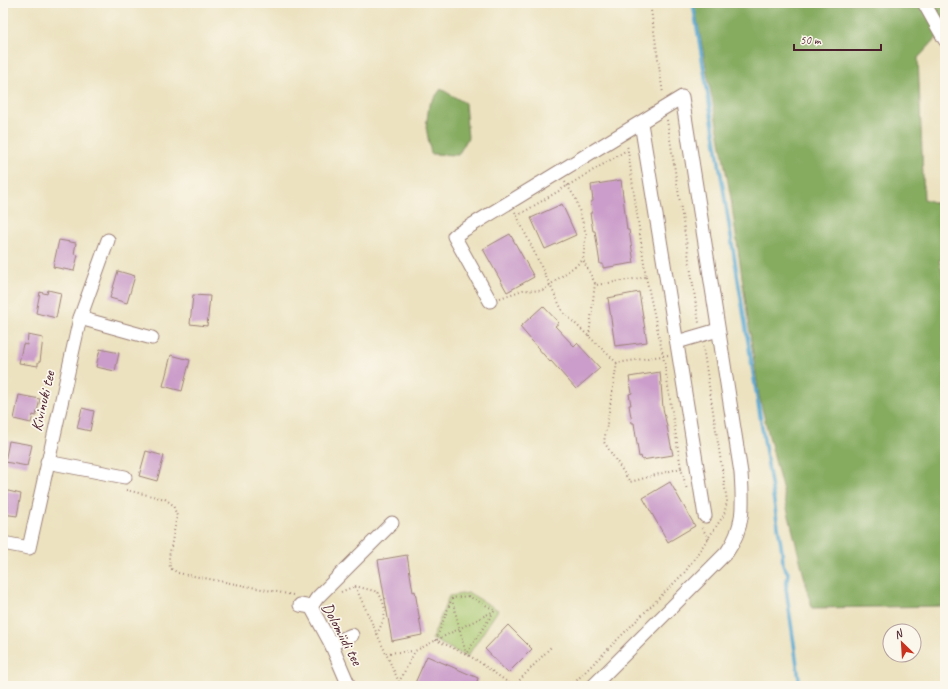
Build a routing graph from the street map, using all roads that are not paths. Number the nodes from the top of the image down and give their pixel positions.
1 (924, 3) edge
2 (945, 40) edge
3 (641, 123) junction
4 (108, 240) dead end
5 (490, 301) road end
6 (80, 318) junction
7 (718, 330) junction
8 (152, 338) dead end
9 (678, 347) junction
10 (47, 462) junction
11 (123, 483) road end
12 (703, 521) road end
13 (392, 523) dead end
14 (3, 542) edge
15 (352, 635) dead end
16 (331, 644) junction
17 (349, 686) edge
18 (593, 686) edge

1 - 2 street
3 - 5 street
3 - 7 street
3 - 9 street
4 - 6 street, Kivinuki tee
6 - 8 street
6 - 10 street, Kivinuki tee
7 - 9 street
7 - 18 street
9 - 12 street
10 - 11 street
10 - 14 street, Kivinuki tee
13 - 16 street, Dolomiidi tee
15 - 16 street
16 - 17 street, Dolomiidi tee

